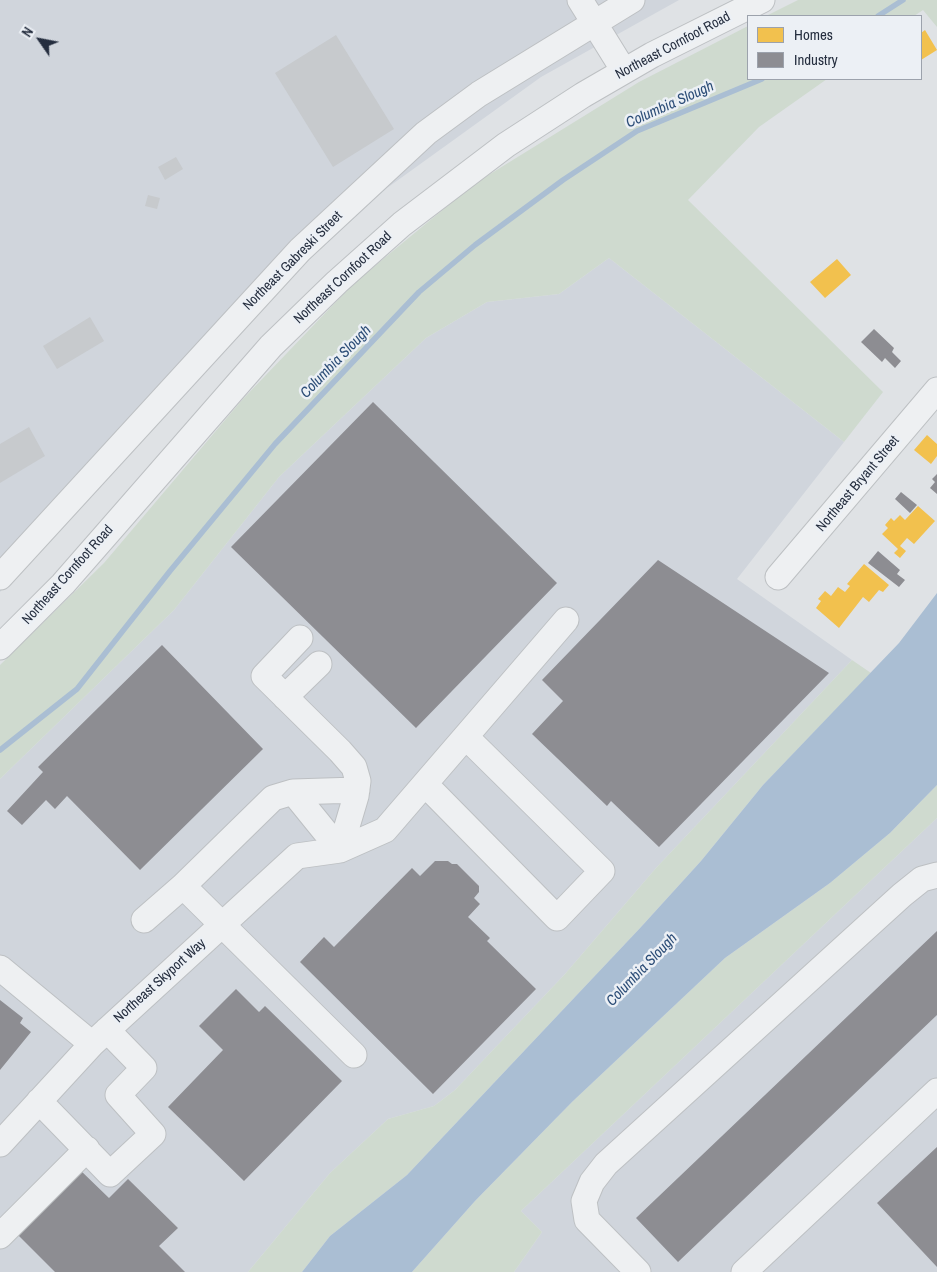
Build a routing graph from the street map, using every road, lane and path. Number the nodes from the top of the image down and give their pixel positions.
1 (580, 0) edge
2 (632, 0) edge
3 (762, 0) edge
4 (594, 23) junction
5 (624, 71) junction
6 (937, 390) edge
7 (0, 577) edge
8 (778, 577) dead end
9 (566, 620) dead end
10 (300, 638) dead end
11 (0, 647) edge
12 (318, 664) dead end
13 (285, 696) junction
14 (466, 737) junction
15 (425, 784) junction
16 (357, 790) junction
17 (293, 792) junction
18 (340, 850) junction
19 (937, 875) edge
20 (183, 886) junction
21 (144, 920) dead end
22 (222, 925) junction
23 (0, 968) edge
24 (99, 1037) junction
25 (354, 1055) dead end
26 (937, 1091) edge
27 (39, 1101) junction
28 (0, 1144) edge
29 (87, 1149) junction
30 (0, 1236) edge
31 (638, 1272) edge
32 (744, 1272) edge

1 - 4 street
2 - 4 street, Northeast Gabreski Street
3 - 5 street, Northeast Cornfoot Road
4 - 5 street
4 - 7 street, Northeast Gabreski Street
5 - 11 street, Northeast Cornfoot Road
6 - 8 street, Northeast Bryant Street
9 - 14 street, Northeast Skyport Way
10 - 13 street
12 - 13 street
13 - 16 street
14 - 15 street, Northeast Skyport Way
14 - 15 street
15 - 18 street, Northeast Skyport Way
16 - 17 street
16 - 18 street
17 - 18 street
17 - 20 street
18 - 22 street, Northeast Skyport Way
19 - 31 street
20 - 21 street
20 - 22 street
22 - 24 street, Northeast Skyport Way
22 - 25 street
23 - 24 street
24 - 27 street, Northeast Skyport Way
24 - 29 street
26 - 32 street
27 - 28 street, Northeast Skyport Way
27 - 29 street
29 - 30 street

